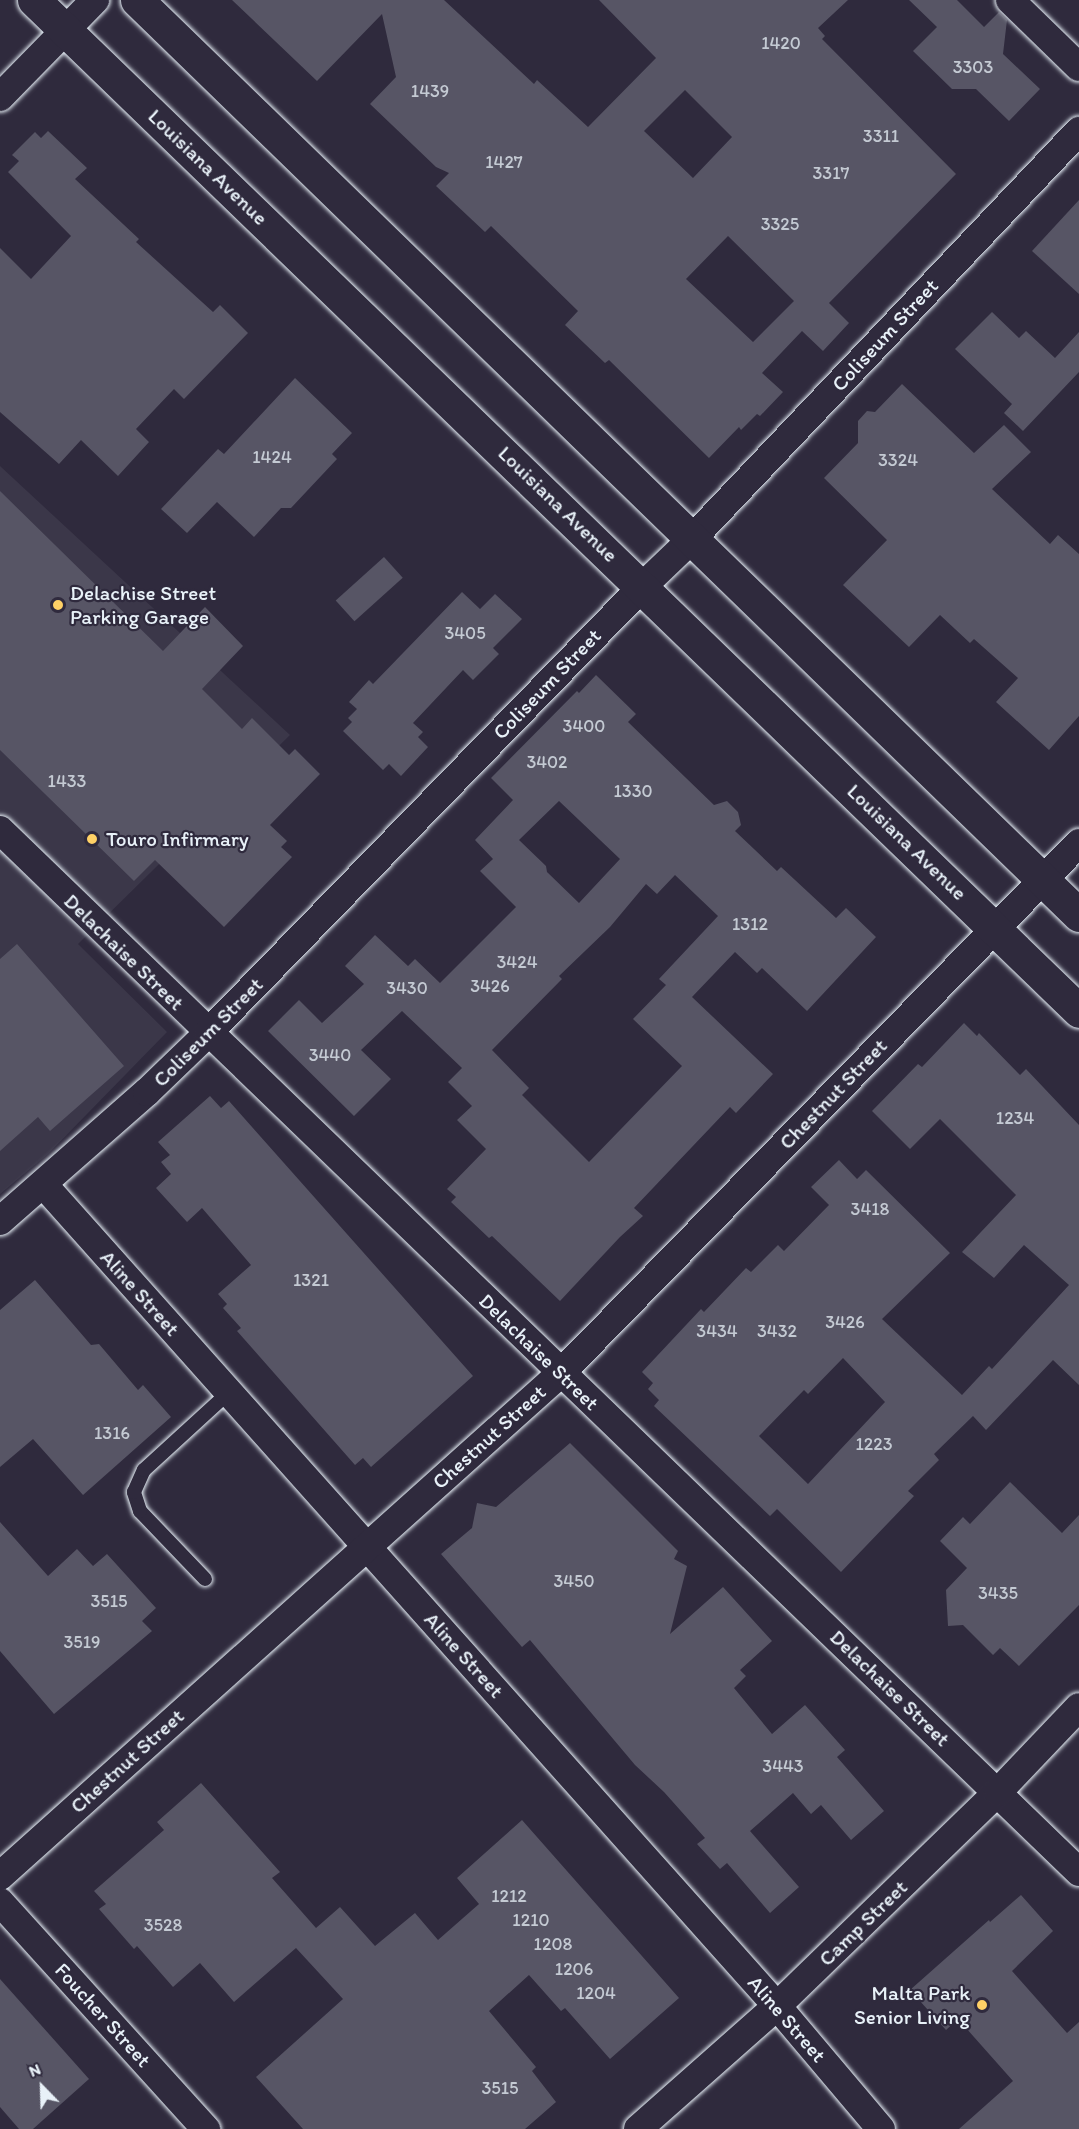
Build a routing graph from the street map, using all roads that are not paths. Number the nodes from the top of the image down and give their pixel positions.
1 (34, 0) edge
2 (95, 0) edge
3 (137, 0) edge
4 (1010, 0) edge
5 (65, 30) junction
6 (1079, 67) edge
7 (0, 96) edge
8 (1079, 131) edge
9 (691, 540) junction
10 (643, 586) junction
11 (0, 830) edge
12 (1079, 843) edge
13 (1042, 880) junction
14 (1079, 915) edge
15 (995, 929) junction
16 (1079, 1011) edge
17 (208, 1033) junction
18 (43, 1184) junction
19 (0, 1221) edge
20 (561, 1373) junction
21 (229, 1392) junction
22 (367, 1547) junction
23 (205, 1579) dead end
24 (1079, 1707) edge
25 (998, 1792) junction
26 (1079, 1872) edge
27 (0, 1876) edge
28 (0, 1902) edge
29 (777, 2006) junction
30 (206, 2129) edge
31 (638, 2129) edge
32 (881, 2129) edge

1 - 5 street, Louisiana Avenue
2 - 5 street
3 - 9 street
4 - 6 street
5 - 7 street
5 - 10 street, Louisiana Avenue
8 - 9 street, Coliseum Street
9 - 10 street, Coliseum Street
9 - 13 street
10 - 15 street, Louisiana Avenue
10 - 17 street, Coliseum Street
11 - 17 street, Delachaise Street
12 - 13 street, Chestnut Street
13 - 14 street
13 - 15 street, Chestnut Street
15 - 16 street, Louisiana Avenue
15 - 20 street, Chestnut Street
17 - 18 street, Coliseum Street
17 - 20 street, Delachaise Street
18 - 19 street, Coliseum Street
18 - 21 street, Aline Street
20 - 22 street, Chestnut Street
20 - 25 street, Delachaise Street
21 - 22 street, Aline Street
21 - 23 lane
22 - 27 street, Chestnut Street
22 - 29 street, Aline Street
24 - 25 street, Camp Street
25 - 26 street, Delachaise Street
25 - 29 street, Camp Street
28 - 30 street, Foucher Street
29 - 31 street, Camp Street
29 - 32 street, Aline Street

